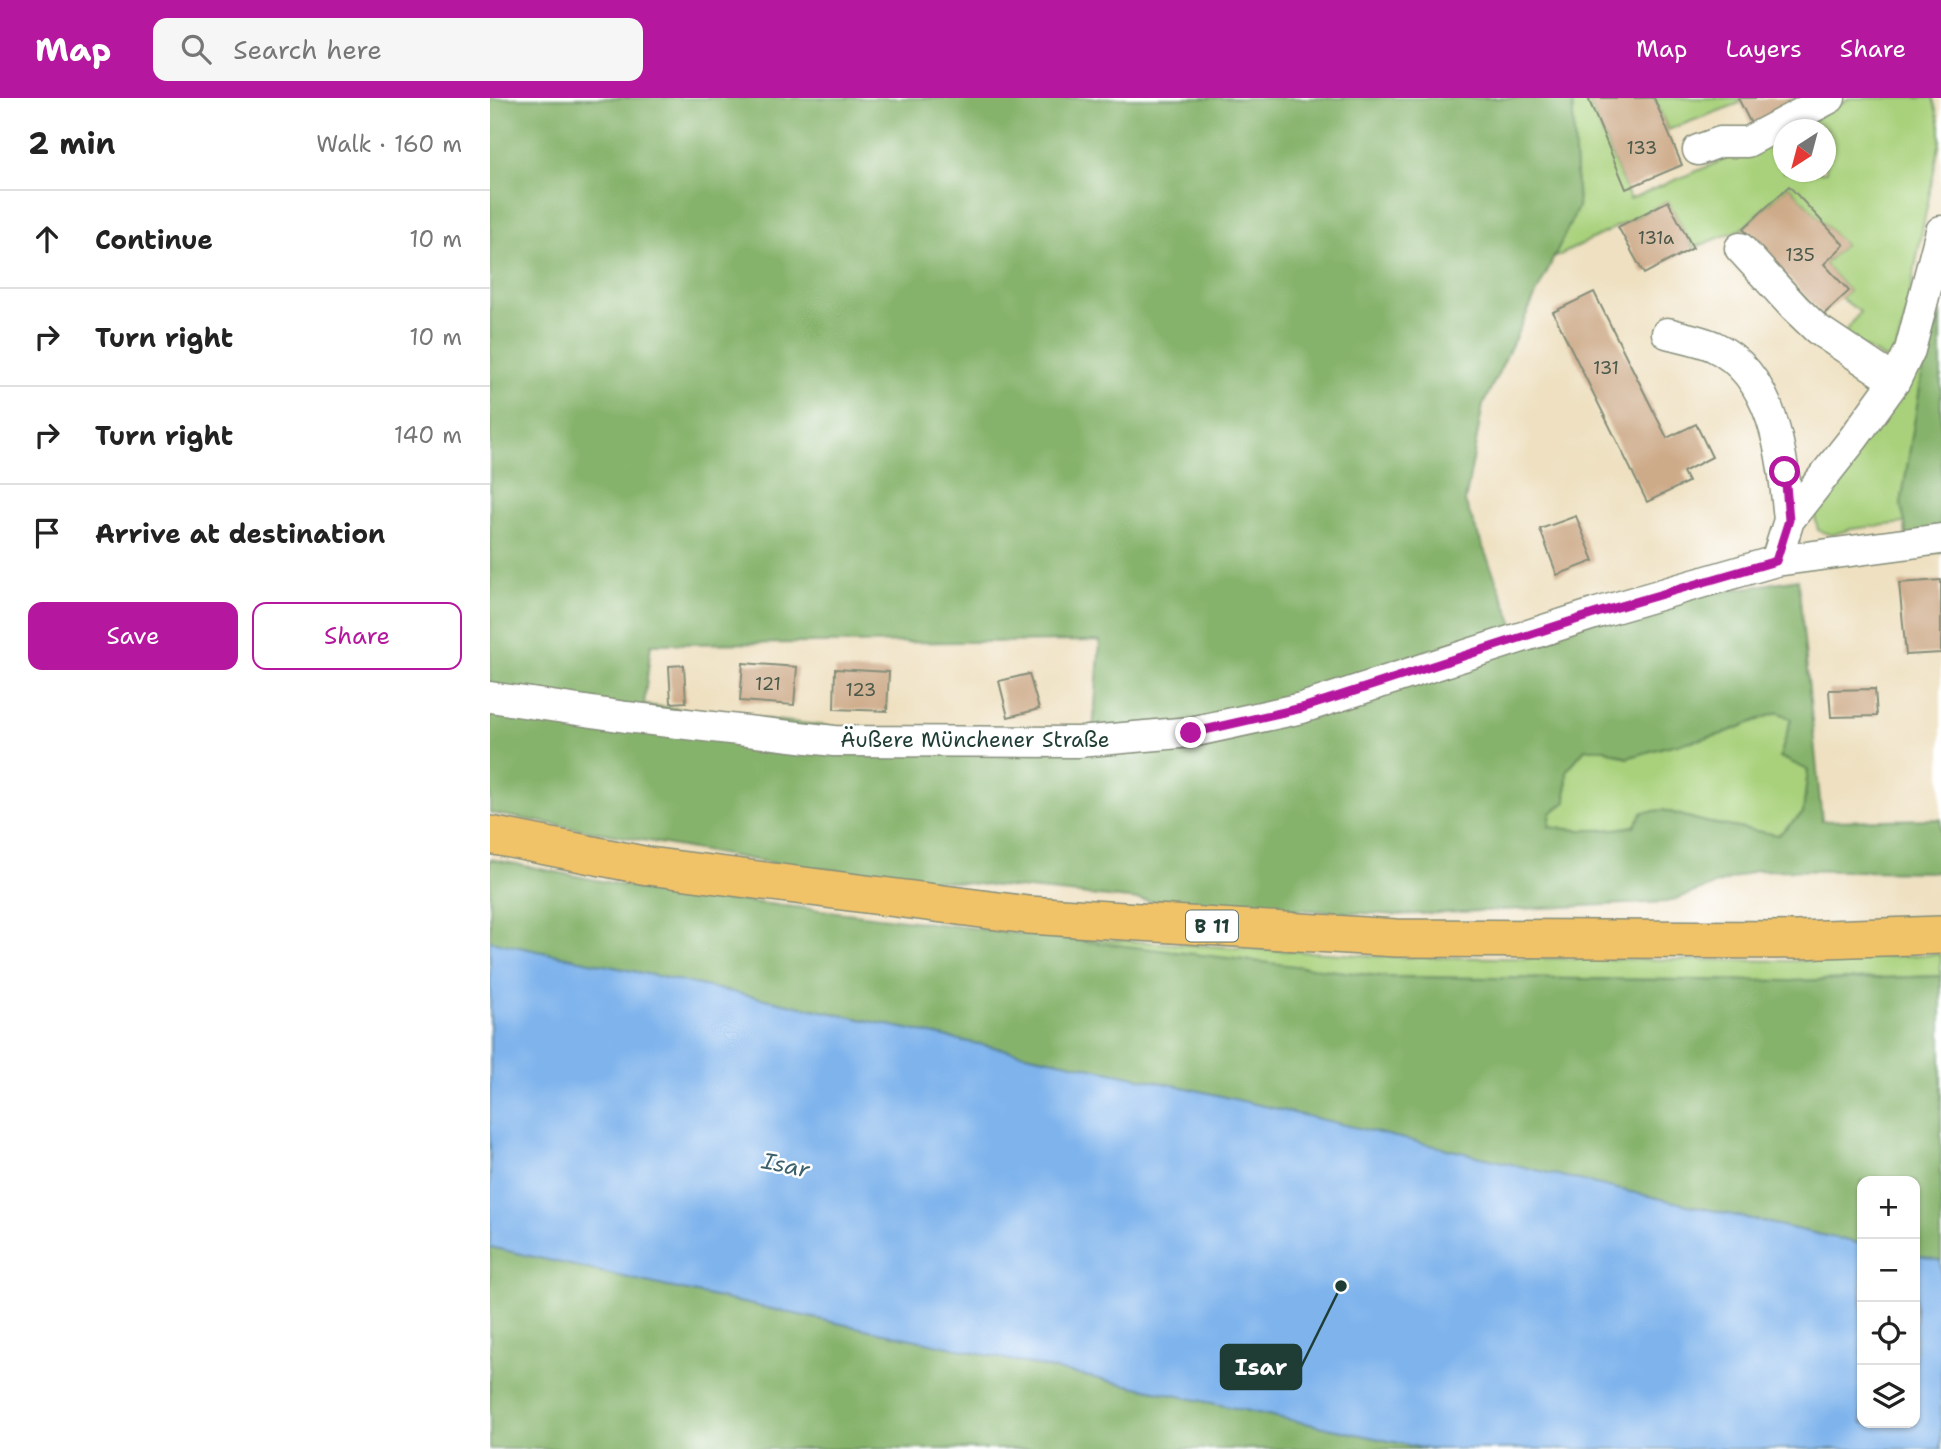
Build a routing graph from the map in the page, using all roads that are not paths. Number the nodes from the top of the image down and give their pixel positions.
1 (1830, 98) edge
2 (1698, 150) dead end
3 (1941, 231) edge
4 (1740, 248) dead end
5 (1667, 333) dead end
6 (1895, 381) junction
7 (1789, 520) junction
8 (1941, 539) edge
9 (1776, 561) junction
10 (490, 697) edge
11 (490, 835) edge
12 (1941, 935) edge

1 - 2 street
3 - 6 street
4 - 6 street
5 - 7 street
6 - 7 street
7 - 9 street
8 - 9 street, Äußere Münchener Straße
9 - 10 street, Äußere Münchener Straße
11 - 12 main road, B 11

